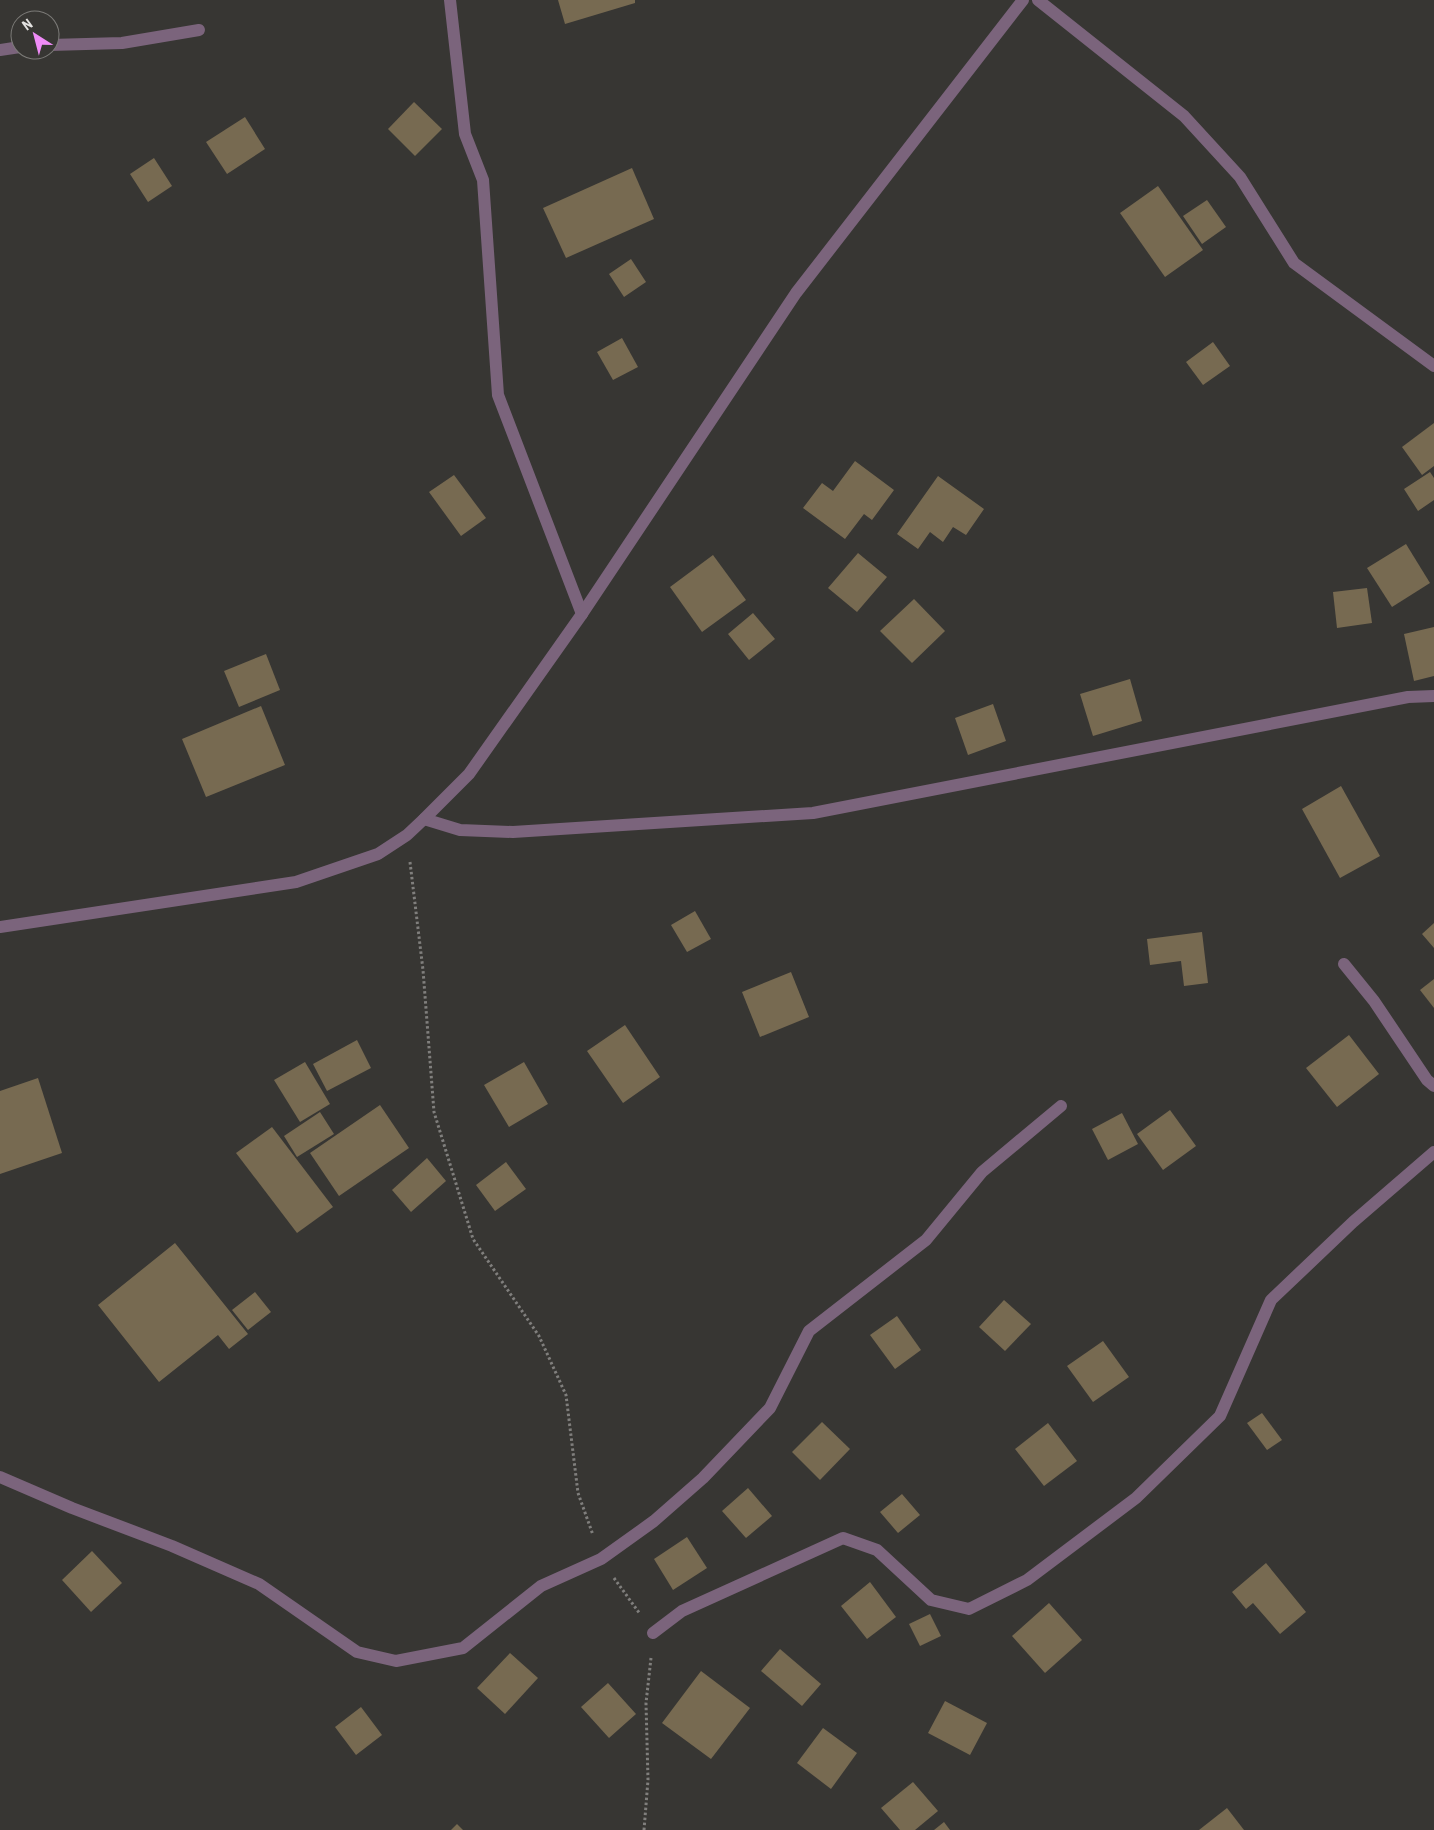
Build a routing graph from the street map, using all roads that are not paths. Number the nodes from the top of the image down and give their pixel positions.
1 (450, 0) edge
2 (1023, 0) edge
3 (1038, 0) edge
4 (199, 30) dead end
5 (60, 45) edge
6 (1434, 366) edge
7 (582, 614) junction
8 (1434, 696) edge
9 (424, 819) junction
10 (0, 927) edge
11 (1344, 964) dead end
12 (1434, 1086) edge
13 (1061, 1106) dead end
14 (1434, 1152) edge
15 (0, 1477) edge
16 (653, 1633) road end

1 - 7 street
2 - 7 street
3 - 6 street
4 - 5 street
7 - 9 street
8 - 9 street
9 - 10 street
11 - 12 street
13 - 15 street
14 - 16 street

